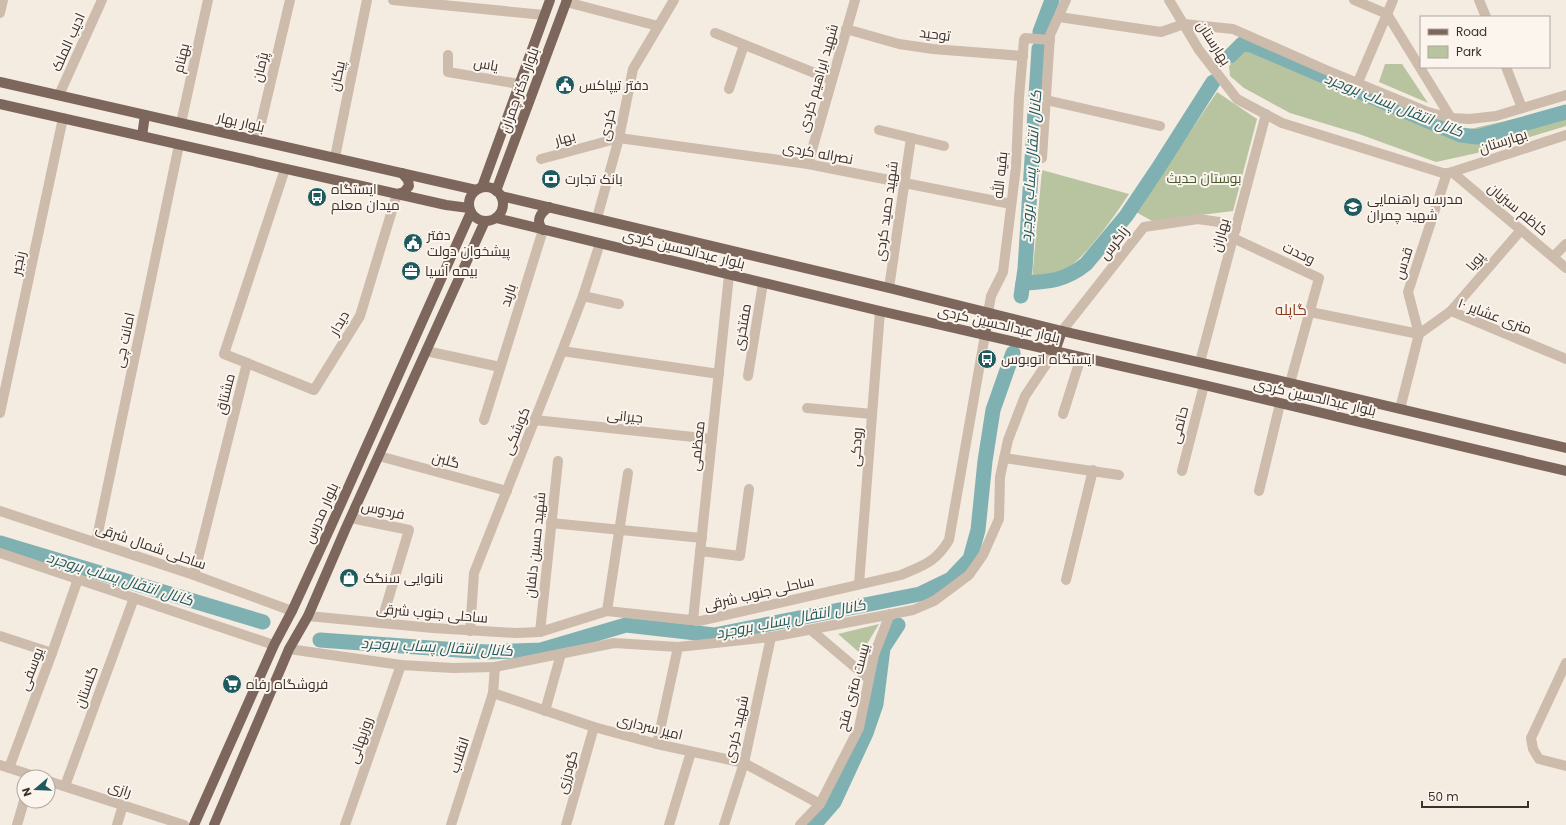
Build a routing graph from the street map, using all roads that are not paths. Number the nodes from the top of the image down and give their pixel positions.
1 (3, 0) edge
2 (102, 0) edge
3 (208, 0) edge
4 (290, 0) edge
5 (367, 0) edge
6 (393, 0) edge
7 (550, 0) edge
8 (674, 0) edge
9 (854, 0) edge
10 (1066, 0) edge
11 (1168, 0) edge
12 (1354, 0) edge
13 (1393, 0) edge
14 (1479, 0) edge
15 (428, 1) edge
16 (567, 1) edge
17 (0, 13) edge
18 (1387, 14) junction
19 (544, 15) junction
20 (1486, 16) edge
21 (1059, 17) junction
22 (1184, 24) junction
23 (658, 26) junction
24 (846, 28) junction
25 (715, 33) dead end
26 (1050, 40) junction
27 (744, 45) junction
28 (448, 56) dead end
29 (1023, 56) junction
30 (1420, 68) edge
31 (1420, 68) edge
32 (1506, 68) edge
33 (832, 80) junction
34 (0, 82) edge
35 (1358, 82) junction
36 (519, 84) junction
37 (729, 89) dead end
38 (59, 95) junction
39 (1566, 95) edge
40 (1046, 100) junction
41 (0, 104) edge
42 (1522, 108) junction
43 (1266, 114) junction
44 (145, 115) junction
45 (63, 118) junction
46 (1451, 118) junction
47 (181, 123) junction
48 (1160, 126) dead end
49 (878, 130) dead end
50 (1566, 135) edge
51 (142, 136) junction
52 (619, 138) junction
53 (910, 138) junction
54 (257, 140) junction
55 (179, 145) junction
56 (944, 146) dead end
57 (334, 157) junction
58 (1042, 158) dead end
59 (541, 159) dead end
60 (808, 164) junction
61 (285, 169) junction
62 (402, 173) junction
63 (1450, 173) junction
64 (904, 183) junction
65 (479, 189) junction
66 (499, 193) junction
67 (397, 194) junction
68 (1011, 204) junction
69 (549, 207) junction
70 (470, 210) junction
71 (496, 218) junction
72 (597, 218) junction
73 (486, 222) junction
74 (544, 230) junction
75 (1521, 230) junction
76 (1234, 234) junction
77 (600, 243) junction
78 (1566, 244) edge
79 (1553, 257) junction
80 (1566, 268) edge
81 (729, 274) junction
82 (764, 283) junction
83 (889, 288) junction
84 (584, 296) junction
85 (619, 304) dead end
86 (880, 311) junction
87 (1451, 311) junction
88 (1310, 312) junction
89 (988, 313) junction
90 (1062, 331) junction
91 (1419, 334) junction
92 (985, 335) junction
93 (426, 351) junction
94 (562, 351) junction
95 (1055, 351) junction
96 (1081, 357) junction
97 (1566, 359) edge
98 (1200, 362) junction
99 (247, 363) junction
100 (500, 367) junction
101 (719, 374) junction
102 (748, 376) dead end
103 (1290, 383) junction
104 (1204, 385) junction
105 (1280, 404) junction
106 (807, 408) dead end
107 (1400, 410) junction
108 (0, 413) edge
109 (872, 414) junction
110 (1063, 414) dead end
111 (484, 420) dead end
112 (535, 420) junction
113 (712, 439) junction
114 (1566, 448) edge
115 (379, 456) junction
116 (1004, 458) junction
117 (558, 461) dead end
118 (1093, 470) junction
119 (1182, 471) dead end
120 (1566, 471) edge
121 (628, 473) dead end
122 (1119, 474) dead end
123 (749, 489) dead end
124 (507, 491) junction
125 (1259, 491) dead end
126 (0, 511) edge
127 (351, 518) junction
128 (551, 523) junction
129 (619, 530) junction
130 (702, 538) junction
131 (96, 542) junction
132 (700, 551) junction
133 (0, 553) edge
134 (194, 575) junction
135 (78, 579) junction
136 (1066, 580) dead end
137 (859, 584) junction
138 (134, 598) junction
139 (292, 611) junction
140 (607, 611) junction
141 (890, 614) junction
142 (308, 616) junction
143 (693, 620) junction
144 (381, 623) junction
145 (811, 630) junction
146 (470, 631) junction
147 (540, 632) junction
148 (0, 636) edge
149 (771, 637) junction
150 (274, 645) junction
151 (678, 647) junction
152 (289, 649) junction
153 (52, 653) junction
154 (561, 654) junction
155 (1566, 663) edge
156 (401, 665) junction
157 (495, 667) junction
158 (869, 679) junction
159 (493, 693) junction
160 (545, 711) junction
161 (594, 727) junction
162 (657, 744) junction
163 (691, 752) junction
164 (744, 763) junction
165 (4, 766) edge
166 (1566, 766) edge
167 (16, 770) edge
168 (56, 783) edge
169 (65, 786) junction
170 (820, 804) junction
171 (123, 805) junction
172 (22, 809) edge
173 (17, 825) edge
174 (117, 825) edge
175 (184, 825) edge
176 (194, 825) edge
177 (214, 825) edge
178 (345, 825) edge
179 (451, 825) edge
180 (566, 825) edge
181 (669, 825) edge
182 (724, 825) edge
183 (800, 825) edge

1 - 17 street
2 - 38 street, ادیب الملک
3 - 47 street, بهنام
4 - 54 street, پژمان
5 - 57 street, پیکان
6 - 15 street
7 - 19 main road, بلوار دکتر چمران
8 - 23 street, کردی
9 - 24 street, شهید ابراهیم کردی
10 - 21 street
11 - 22 street
12 - 18 street
13 - 18 street
14 - 20 street
15 - 19 street
16 - 23 street
16 - 66 main road, بلوار دکتر چمران
18 - 31 street
18 - 35 street
19 - 36 main road, بلوار دکتر چمران
21 - 22 street
21 - 26 street
22 - 35 street, بهارستان
22 - 43 street, بهارستان
23 - 52 street, کردی
24 - 29 street, توحید
24 - 33 street, شهید ابراهیم کردی
25 - 27 street
26 - 29 street, بقیه الله
26 - 40 street
27 - 33 street
27 - 37 street
28 - 36 street, یاس
29 - 68 street, بقیه الله
30 - 46 street
32 - 42 street
33 - 60 street, شهید ابراهیم کردی
34 - 38 main road, بلوار بهار
35 - 46 street, بهارستان
36 - 65 main road, بلوار دکتر چمران
38 - 44 main road, بلوار بهار
39 - 42 street, بهارستان
40 - 48 street
40 - 58 street
41 - 45 main road
42 - 46 street, بهارستان
43 - 63 street, بهارستان
43 - 76 street, بهاران
44 - 47 main road, بلوار بهار
44 - 51 main road
45 - 51 main road
45 - 108 street, رنجبر
47 - 54 main road, بلوار بهار
49 - 53 street
50 - 63 street, بهارستان
51 - 55 main road
52 - 59 street, بهار
52 - 60 street, نصراله کردی
52 - 72 street, کردی
53 - 56 street
53 - 64 street, شهید حمید کردی
54 - 57 main road, بلوار بهار
55 - 61 main road
55 - 131 street, امانت چی
57 - 62 main road, بلوار بهار
60 - 64 street, نصراله کردی
61 - 67 main road
61 - 99 street, مشتاق
62 - 65 main road, بلوار بهار
62 - 67 main road
63 - 75 street, کاظم سبزیان
63 - 91 street, قدس
64 - 68 street, نصراله کردی
64 - 83 street, شهید حمید کردی
65 - 66 main road
65 - 70 main road
66 - 69 main road, بلوار عبدالحسین کردی
66 - 71 main road
67 - 70 main road
67 - 99 street, دیدار
68 - 89 street, بقیه الله
69 - 72 main road, بلوار عبدالحسین کردی
69 - 74 main road
70 - 73 main road
70 - 139 main road, بلوار مدرس
71 - 73 main road
71 - 74 main road, بلوار عبدالحسین کردی
72 - 83 main road, بلوار عبدالحسین کردی
73 - 93 main road, بلوار مدرس
74 - 77 main road, بلوار عبدالحسین کردی
74 - 100 street, باربد
75 - 79 street, کاظم سبزیان
75 - 87 street, پویا
76 - 88 street, وحدت
76 - 90 street, زاگرس
76 - 98 street, بهاران
77 - 81 main road, بلوار عبدالحسین کردی
77 - 84 street, کوشکی
78 - 79 street
79 - 80 street, کاظم سبزیان
81 - 82 main road, بلوار عبدالحسین کردی
81 - 101 street, معظمی
82 - 86 main road, بلوار عبدالحسین کردی
82 - 102 street, مفتخری
83 - 89 main road, بلوار عبدالحسین کردی
84 - 85 street
84 - 94 street, کوشکی
86 - 92 main road, بلوار عبدالحسین کردی
86 - 109 street, رودکی
87 - 91 street, ۱۰ متری عشایر
87 - 97 street, ۱۰ متری عشایر
88 - 91 street
88 - 103 street, وحدت
89 - 90 main road, بلوار عبدالحسین کردی
89 - 92 main road
90 - 95 main road
90 - 98 main road, بلوار عبدالحسین کردی
91 - 107 street, قدس
92 - 95 main road, بلوار عبدالحسین کردی
92 - 137 street, ساحلی جنوب شرقی
93 - 100 street
93 - 115 main road, بلوار مدرس
94 - 101 street
94 - 112 street, کوشکی
95 - 96 main road, بلوار عبدالحسین کردی
95 - 116 street
96 - 104 main road, بلوار عبدالحسین کردی
96 - 110 street
98 - 103 main road, بلوار عبدالحسین کردی
99 - 134 street, مشتاق
100 - 111 street, باربد
101 - 113 street, معظمی
103 - 107 main road, بلوار عبدالحسین کردی
104 - 105 main road, بلوار عبدالحسین کردی
104 - 119 street, حاتمی
105 - 120 main road, بلوار عبدالحسین کردی
105 - 125 street
106 - 109 street
107 - 114 main road, بلوار عبدالحسین کردی
109 - 137 street, رودکی
112 - 113 street, جیرانی
112 - 124 street, کوشکی
113 - 130 street, معظمی
115 - 124 street, گلبن
115 - 127 main road, بلوار مدرس
116 - 118 street
116 - 141 street
117 - 128 street, شهید حسین دلفان
118 - 122 street
118 - 136 street
121 - 129 street
123 - 132 street
124 - 146 street, کوشکی
126 - 131 street, ساحلی شمال شرقی
127 - 142 main road, بلوار مدرس
127 - 144 street, فردوس
128 - 129 street
128 - 147 street, شهید حسین دلفان
129 - 130 street
129 - 140 street
130 - 132 street, معظمی
131 - 134 street, ساحلی شمال شرقی
132 - 143 street, معظمی
133 - 135 street
134 - 139 street, ساحلی شمال شرقی
135 - 138 street
135 - 153 street, یوسفی
137 - 143 street, ساحلی جنوب شرقی
138 - 150 street
138 - 169 street, گلستان
139 - 142 main road
139 - 150 main road, بلوار مدرس
140 - 143 street, ساحلی جنوب شرقی
140 - 147 street, ساحلی جنوب شرقی
141 - 145 street
141 - 158 street, بیست متری فتح
142 - 144 street, ساحلی جنوب شرقی
142 - 152 main road, بلوار مدرس
144 - 146 street, ساحلی جنوب شرقی
145 - 149 street
145 - 158 street
146 - 147 street, ساحلی جنوب شرقی
148 - 153 street
149 - 151 street
149 - 164 street, شهید کردی
150 - 152 main road
150 - 176 main road, بلوار مدرس
151 - 154 street
151 - 162 street
152 - 156 street
152 - 177 main road, بلوار مدرس
153 - 165 street, یوسفی
154 - 157 street
154 - 160 street
155 - 166 street
156 - 157 street
156 - 178 street, روزبهانی
157 - 159 street
158 - 170 street, بیست متری فتح
159 - 160 street, امیر سرداری
159 - 179 street, انقلاب
160 - 161 street, امیر سرداری
161 - 162 street, امیر سرداری
161 - 180 street, گودرزی
162 - 163 street, امیر سرداری
163 - 164 street, امیر سرداری
163 - 181 street
164 - 170 street, امیر سرداری
164 - 182 street, شهید کردی
165 - 167 street
168 - 169 street, رازی
169 - 171 street, رازی
170 - 183 street, بیست متری فتح
171 - 174 street
171 - 175 street, رازی
172 - 173 street

